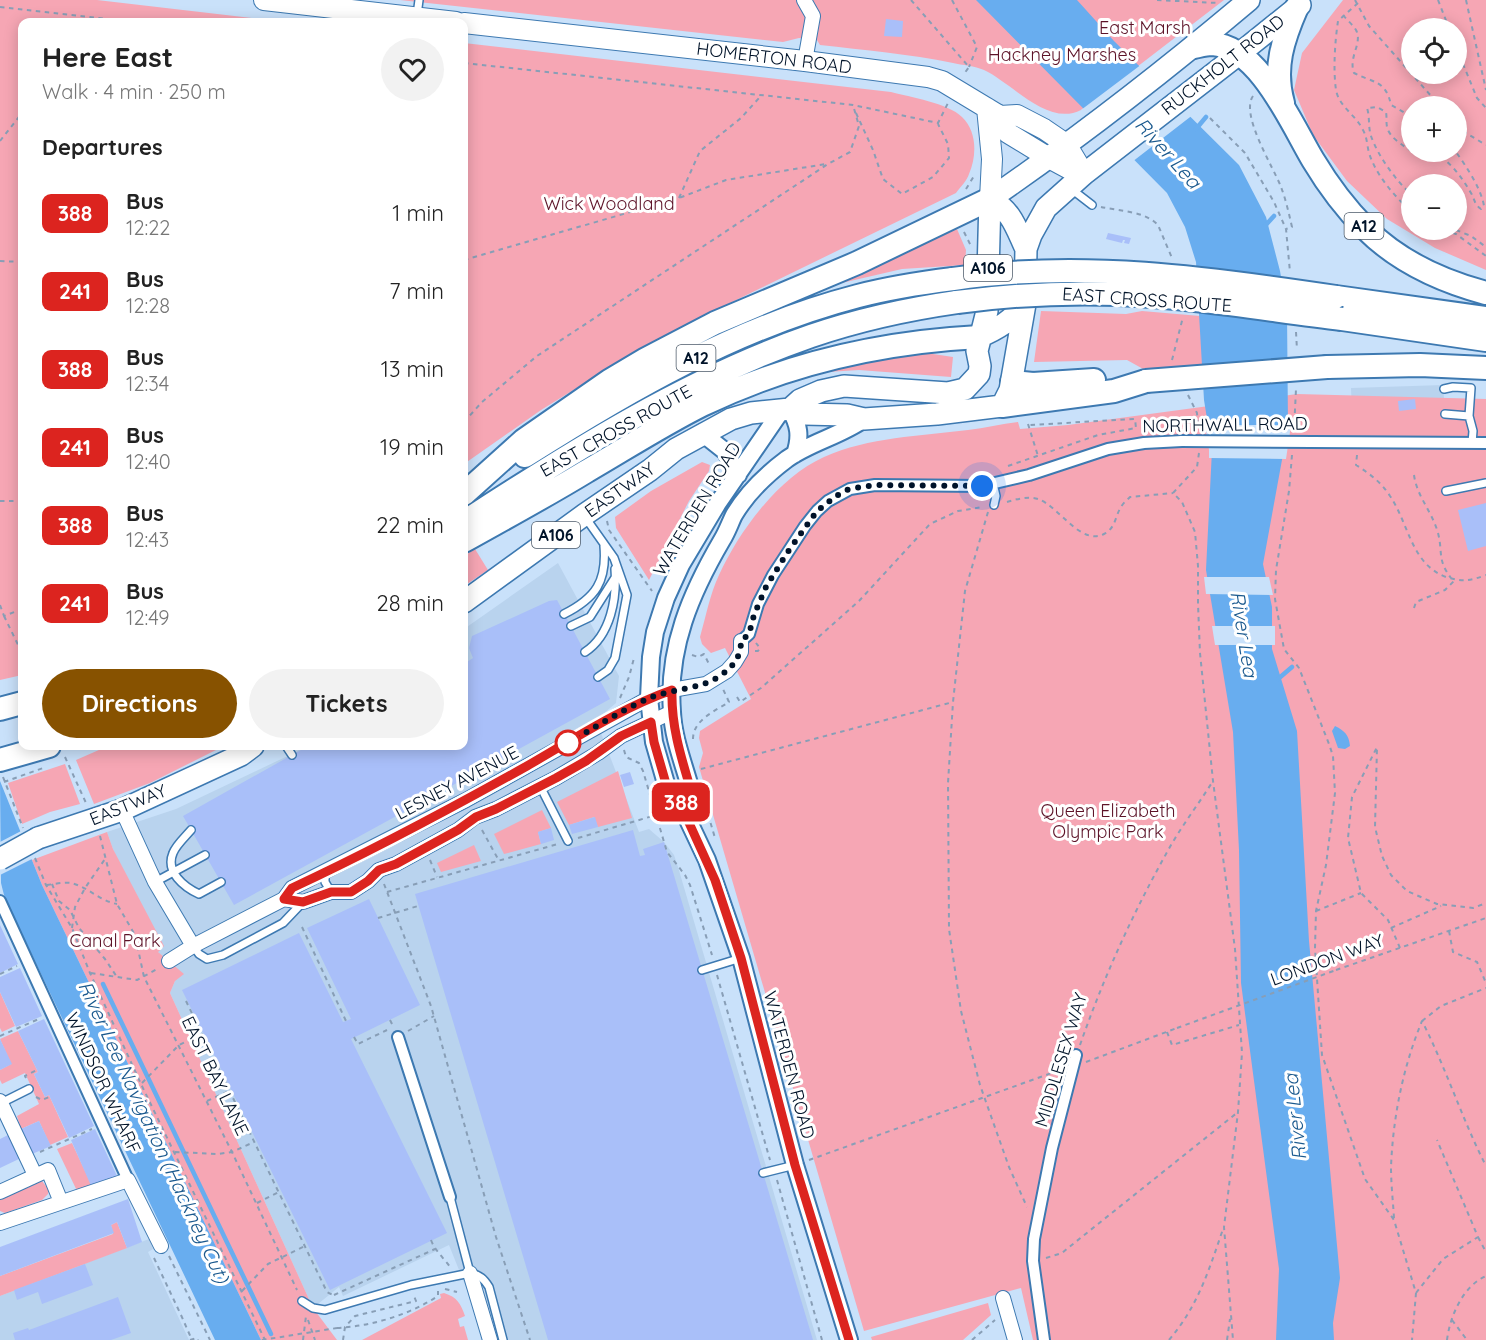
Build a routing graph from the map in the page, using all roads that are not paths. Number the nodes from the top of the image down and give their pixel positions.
1 (264, 0) edge
2 (804, 0) edge
3 (1250, 0) edge
4 (1301, 3) edge
5 (418, 9) edge
6 (444, 18) edge
7 (468, 23) edge
8 (1194, 47) junction
9 (1239, 54) junction
10 (805, 61) junction
11 (1285, 110) junction
12 (993, 112) junction
13 (1066, 144) junction
14 (1049, 158) junction
15 (1076, 180) junction
16 (990, 199) junction
17 (1092, 205) road end
18 (1026, 249) junction
19 (1486, 293) edge
20 (1025, 304) junction
21 (1486, 318) edge
22 (979, 337) junction
23 (1486, 340) edge
24 (980, 366) junction
25 (1486, 368) edge
26 (1146, 381) junction
27 (1012, 382) junction
28 (1444, 389) dead end
29 (1002, 406) junction
30 (785, 410) junction
31 (1445, 414) dead end
32 (1469, 416) junction
33 (864, 419) junction
34 (702, 433) junction
35 (1473, 443) junction
36 (1486, 443) edge
37 (795, 454) junction
38 (738, 475) junction
39 (993, 483) junction
40 (1486, 483) edge
41 (468, 491) edge
42 (1446, 491) dead end
43 (468, 493) edge
44 (992, 505) road end
45 (584, 514) junction
46 (468, 519) edge
47 (468, 539) edge
48 (604, 543) junction
49 (614, 558) junction
50 (616, 576) junction
51 (468, 599) edge
52 (564, 614) dead end
53 (571, 626) dead end
54 (741, 641) joint
55 (585, 652) dead end
56 (598, 677) dead end
57 (672, 690) junction
58 (649, 698) junction
59 (18, 704) edge
60 (0, 709) edge
61 (672, 712) junction
62 (651, 722) junction
63 (248, 750) edge
64 (289, 750) edge
65 (292, 755) dead end
66 (54, 758) edge
67 (2, 773) edge
68 (540, 786) junction
69 (680, 803) junction
70 (122, 810) junction
71 (191, 830) dead end
72 (568, 841) road end
73 (205, 855) dead end
74 (0, 859) edge
75 (325, 872) junction
76 (174, 873) junction
77 (155, 882) junction
78 (220, 882) dead end
79 (331, 892) junction
80 (284, 899) junction
81 (0, 901) edge
82 (303, 902) junction
83 (3, 918) edge
84 (193, 946) junction
85 (741, 958) junction
86 (169, 961) dead end
87 (702, 970) dead end
88 (396, 1032) road end
89 (1076, 1055) road end
90 (29, 1089) dead end
91 (1, 1102) edge
92 (802, 1162) junction
93 (763, 1173) dead end
94 (35, 1174) junction
95 (128, 1180) junction
96 (0, 1192) edge
97 (450, 1197) joint
98 (61, 1202) junction
99 (0, 1223) edge
100 (160, 1250) road end
101 (470, 1273) junction
102 (1003, 1298) dead end
103 (302, 1300) road end
104 (490, 1340) edge
105 (503, 1340) edge
106 (849, 1340) edge
107 (1015, 1340) edge
108 (1044, 1340) edge

1 - 5 main road
2 - 10 street
3 - 8 main road, RUCKHOLT ROAD
4 - 9 main road, RUCKHOLT ROAD / A106
4 - 11 highway, A12
5 - 6 main road
7 - 10 main road, HOMERTON ROAD
8 - 9 highway
8 - 13 main road, RUCKHOLT ROAD
9 - 11 highway, A12
9 - 15 main road, RUCKHOLT ROAD / A106
10 - 12 main road, HOMERTON ROAD
11 - 19 highway, A12
12 - 13 main road, HOMERTON ROAD
12 - 14 main road
12 - 16 main road
13 - 14 main road
13 - 15 main road
14 - 15 main road
14 - 16 main road
15 - 17 lane
15 - 18 main road, A106
16 - 18 main road, A106
16 - 22 main road, A106
16 - 41 highway, A12
18 - 20 main road, A106
20 - 22 main road
20 - 27 main road, A106
21 - 43 highway, EAST CROSS ROUTE / A12, bridge
22 - 24 main road, A106
22 - 47 highway, A12
23 - 46 highway, EAST CROSS ROUTE / A12, bridge
24 - 27 main road
24 - 30 main road, EASTWAY / A106
25 - 26 highway, bridge
26 - 27 highway
26 - 29 highway
27 - 29 main road, A106
28 - 32 lane
29 - 33 main road, EASTWAY / A106
30 - 33 main road, EASTWAY / A106
30 - 34 main road, EASTWAY / A106
30 - 37 street
30 - 38 street, WATERDEN ROAD
31 - 32 lane
32 - 35 lane
33 - 37 street, WATERDEN ROAD
34 - 38 street
34 - 45 main road, EASTWAY / A106
35 - 36 street, NORTHWALL ROAD
35 - 39 street, NORTHWALL ROAD, bridge
37 - 57 street, WATERDEN ROAD
38 - 58 street, WATERDEN ROAD
39 - 44 lane
39 - 54 street, NORTHWALL ROAD
40 - 42 lane
45 - 48 lane
45 - 51 main road, EASTWAY / A106
48 - 49 lane
48 - 52 lane
49 - 50 lane
49 - 56 lane
50 - 53 lane
50 - 55 lane
54 - 57 street, NORTHWALL ROAD
57 - 58 street, NORTHWALL ROAD
57 - 61 street, WATERDEN ROAD
58 - 62 street, WATERDEN ROAD
58 - 75 street, LESNEY AVENUE
59 - 60 highway
61 - 62 street
61 - 69 street, WATERDEN ROAD
62 - 68 street
62 - 69 street, WATERDEN ROAD
63 - 70 main road, EASTWAY
64 - 65 lane
66 - 67 highway
68 - 72 lane
68 - 79 street
69 - 85 street, WATERDEN ROAD
70 - 74 main road, EASTWAY, bridge
70 - 77 street
71 - 76 lane
73 - 76 lane
75 - 79 lane
75 - 80 street, LESNEY AVENUE
76 - 77 lane
76 - 78 lane
77 - 84 street
79 - 82 street
80 - 82 street
80 - 84 street, LESNEY AVENUE
81 - 83 street, WINDSOR WHARF
82 - 84 lane
83 - 95 street, WINDSOR WHARF
84 - 86 street, LESNEY AVENUE
85 - 87 lane
85 - 92 street, WATERDEN ROAD
88 - 97 street
89 - 108 street, MIDDLESEX WAY
90 - 91 lane
91 - 94 street
92 - 93 lane
92 - 106 street, WATERDEN ROAD
94 - 96 street
94 - 98 street
95 - 98 street
95 - 100 street, WINDSOR WHARF
97 - 101 lane
98 - 99 street
101 - 103 lane
101 - 104 street
101 - 105 lane
102 - 107 street

